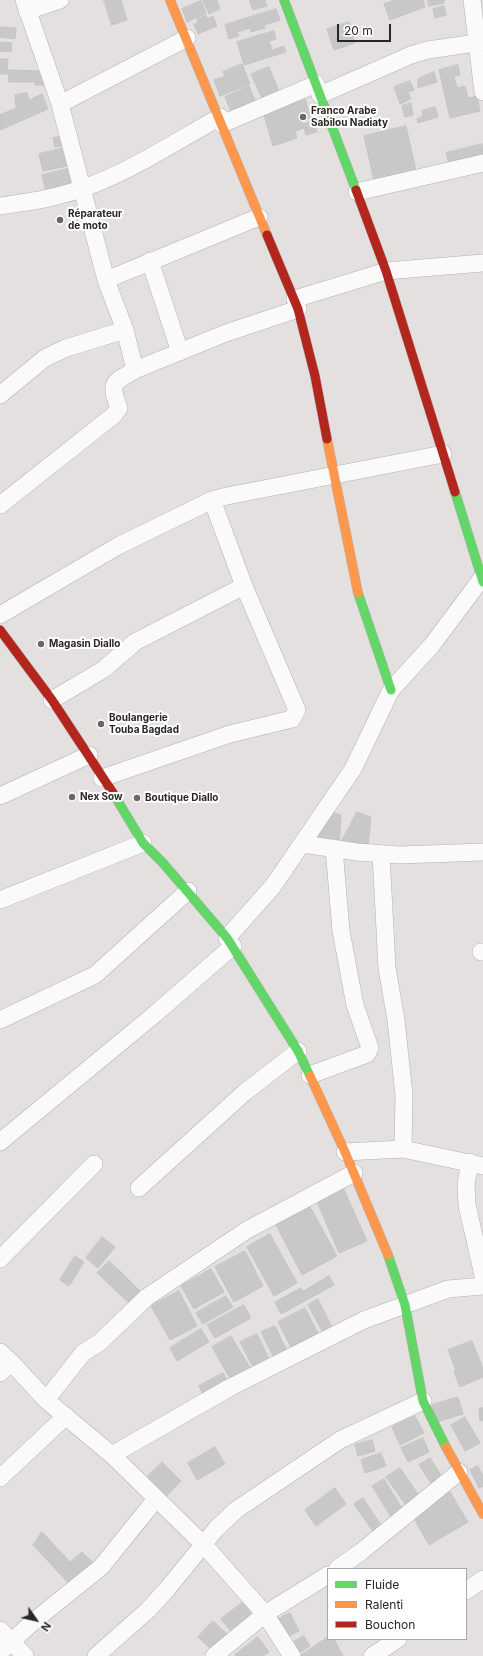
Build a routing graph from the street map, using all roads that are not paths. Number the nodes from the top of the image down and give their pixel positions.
1 (60, 0) edge
2 (284, 0) edge
3 (472, 0) edge
4 (172, 1) edge
5 (25, 6) edge
6 (187, 38) junction
7 (480, 42) edge
8 (318, 89) junction
9 (483, 92) edge
10 (60, 104) junction
11 (221, 120) junction
12 (483, 163) edge
13 (82, 188) junction
14 (357, 192) junction
15 (0, 206) edge
16 (259, 217) junction
17 (150, 261) junction
18 (483, 263) edge
19 (386, 271) junction
20 (106, 280) junction
21 (296, 304) junction
22 (125, 330) junction
23 (180, 352) junction
24 (135, 370) junction
25 (0, 395) edge
26 (444, 454) junction
27 (334, 475) junction
28 (212, 500) junction
29 (0, 505) edge
30 (478, 550) edge
31 (482, 580) edge
32 (244, 586) junction
33 (0, 615) edge
34 (0, 630) edge
35 (391, 690) junction
36 (52, 700) junction
37 (89, 755) junction
38 (102, 778) junction
39 (0, 796) edge
40 (143, 843) junction
41 (303, 844) junction
42 (334, 848) junction
43 (483, 852) edge
44 (381, 854) junction
45 (188, 891) junction
46 (0, 900) edge
47 (230, 942) junction
48 (0, 1020) edge
49 (298, 1051) junction
50 (310, 1075) junction
51 (0, 1142) edge
52 (403, 1149) junction
53 (345, 1152) junction
54 (94, 1164) dead end
55 (476, 1164) edge
56 (354, 1173) junction
57 (139, 1188) dead end
58 (0, 1258) edge
59 (483, 1275) edge
60 (483, 1286) edge
61 (405, 1305) junction
62 (4, 1362) edge
63 (46, 1400) junction
64 (423, 1401) junction
65 (66, 1416) junction
66 (112, 1455) junction
67 (459, 1472) junction
68 (0, 1478) edge
69 (156, 1499) junction
70 (483, 1514) edge
71 (204, 1545) junction
72 (338, 1568) edge
73 (327, 1576) edge
74 (483, 1579) edge
75 (467, 1590) edge
76 (265, 1614) junction
77 (396, 1640) edge
78 (4, 1641) edge
79 (25, 1656) edge
80 (96, 1656) edge
81 (214, 1656) edge
82 (292, 1656) edge
83 (372, 1656) edge

1 - 5 street
2 - 8 street
3 - 7 street
4 - 6 street
5 - 10 street
6 - 10 street
6 - 11 street
7 - 8 street
7 - 9 street
8 - 11 street
8 - 14 street
10 - 13 street
11 - 13 street
11 - 16 street
12 - 14 street
13 - 15 street
13 - 20 street
14 - 19 street
16 - 17 street
16 - 21 street
17 - 20 street
17 - 23 street
18 - 19 street
19 - 21 street
19 - 26 street
20 - 22 street
21 - 23 street
21 - 27 street
22 - 24 street
22 - 25 street
23 - 24 street
24 - 29 street
26 - 27 street
26 - 30 street
27 - 28 street
27 - 35 street
28 - 32 street
28 - 33 street
30 - 31 street
31 - 35 street
32 - 36 street
32 - 38 street
34 - 36 street
35 - 41 street
36 - 37 street
37 - 38 street
37 - 39 street
38 - 40 street
40 - 45 street
40 - 46 street
41 - 42 street
41 - 47 street
42 - 44 street
42 - 50 street
43 - 44 street
44 - 52 street
45 - 47 street
45 - 48 street
47 - 49 street
47 - 51 street
49 - 50 street
49 - 57 street
50 - 53 street
52 - 53 street
52 - 55 street
53 - 56 street
54 - 58 street
55 - 59 street
56 - 61 street
56 - 63 street
60 - 61 street
61 - 64 street
61 - 66 street
62 - 63 street
63 - 65 street
64 - 67 street
64 - 71 street
65 - 66 street
65 - 68 street
66 - 69 street
67 - 70 street
67 - 72 street
69 - 71 street
69 - 78 street
71 - 76 street
71 - 80 street
73 - 76 street
74 - 75 street
76 - 81 street
76 - 82 street
77 - 83 street
78 - 79 street

